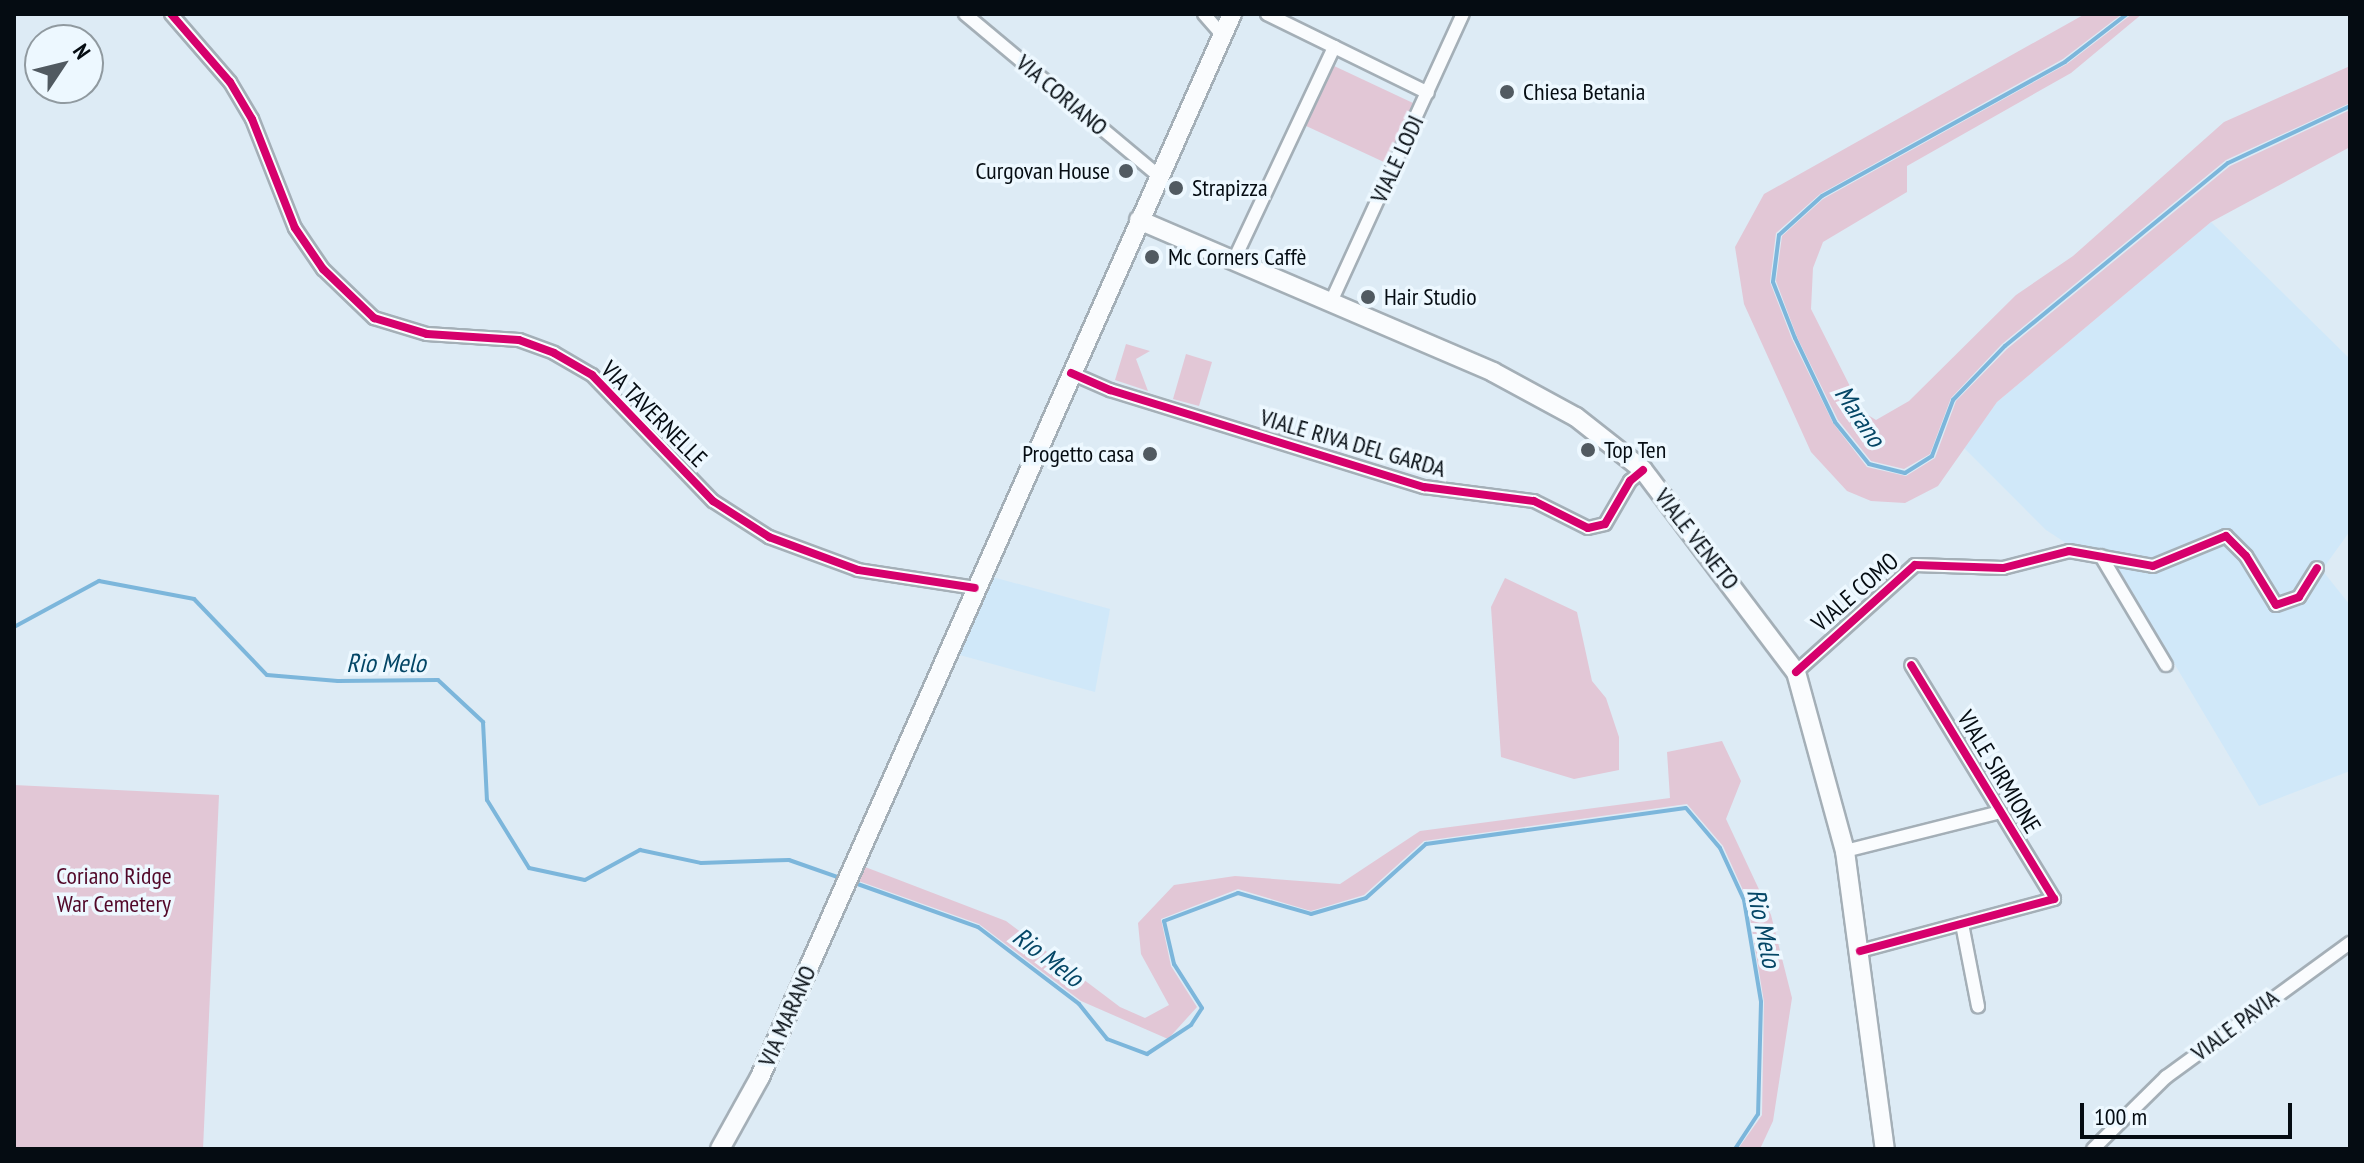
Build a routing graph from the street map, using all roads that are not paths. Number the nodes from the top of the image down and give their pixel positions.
1 (171, 14) edge
2 (965, 14) edge
3 (1204, 14) edge
4 (1232, 14) edge
5 (1267, 14) edge
6 (1463, 14) edge
7 (1222, 35) junction
8 (1334, 47) junction
9 (1428, 93) junction
10 (1159, 176) junction
11 (1139, 220) junction
12 (1233, 262) junction
13 (1330, 304) junction
14 (1071, 373) junction
15 (1643, 470) junction
16 (2101, 556) junction
17 (2317, 568) dead end
18 (975, 588) junction
19 (1911, 665) dead end
20 (2166, 665) dead end
21 (1796, 672) junction
22 (2000, 812) junction
23 (1845, 851) junction
24 (1962, 924) junction
25 (2350, 943) edge
26 (1860, 951) junction
27 (1978, 1006) dead end
28 (720, 1149) edge
29 (1885, 1149) edge
30 (2093, 1149) edge

1 - 18 street, VIA TAVERNELLE
2 - 10 street, VIA CORIANO
3 - 7 street
4 - 7 main road, VIA MARANO
5 - 8 street
6 - 9 street, VIALE LODI
7 - 10 main road, VIA MARANO
8 - 9 street
8 - 12 street
9 - 13 street, VIALE LODI
10 - 11 main road, VIA MARANO
11 - 12 main road, VIALE VENETO
11 - 14 main road, VIA MARANO
12 - 13 main road, VIALE VENETO
13 - 15 main road, VIALE VENETO
14 - 15 street, VIALE RIVA DEL GARDA
14 - 18 main road, VIA MARANO
15 - 21 main road, VIALE VENETO
16 - 17 street, VIALE COMO
16 - 20 street
16 - 21 street, VIALE COMO
18 - 28 main road, VIA MARANO
19 - 22 street, VIALE SIRMIONE
21 - 23 main road, VIALE VENETO
22 - 23 street
22 - 24 street, VIALE SIRMIONE
23 - 26 main road, VIALE VENETO
24 - 26 street
24 - 27 street
25 - 30 street, VIALE PAVIA
26 - 29 main road, VIALE VENETO

